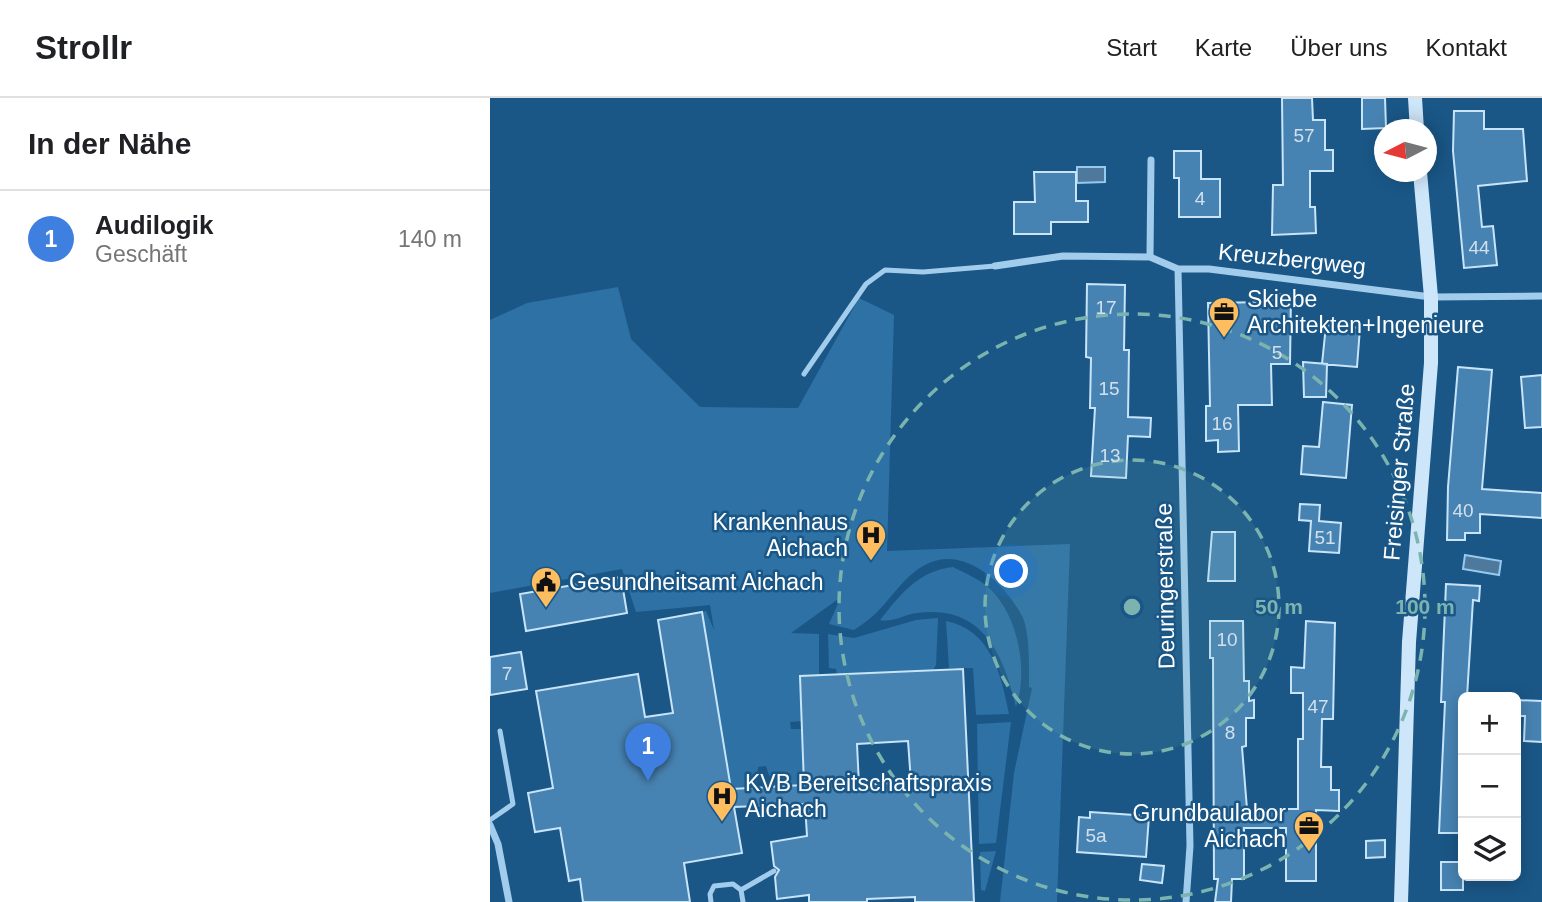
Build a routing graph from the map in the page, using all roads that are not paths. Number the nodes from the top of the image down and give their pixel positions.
1 (1415, 98) edge
2 (1416, 119) edge
3 (1151, 160) dead end
4 (1421, 182) edge
5 (1150, 257) junction
6 (995, 266) joint
7 (1178, 269) junction
8 (1542, 296) edge
9 (1430, 297) junction
10 (804, 374) dead end
11 (500, 731) dead end
12 (490, 820) edge
13 (490, 825) edge
14 (774, 871) dead end
15 (741, 890) junction
16 (509, 902) edge
17 (711, 902) edge
18 (743, 902) edge
19 (1186, 902) edge
20 (1401, 902) edge

1 - 2 main road
3 - 5 street
4 - 9 main road, Freisinger Straße
5 - 6 street, Kreuzbergweg
5 - 7 street, Kreuzbergweg
6 - 10 lane
7 - 9 street, Kreuzbergweg
7 - 19 street, Deuringerstraße
8 - 9 street, Kreuzbergweg
9 - 20 main road, Freisinger Straße
11 - 12 lane
13 - 16 street
14 - 15 lane
15 - 17 lane
15 - 18 lane

